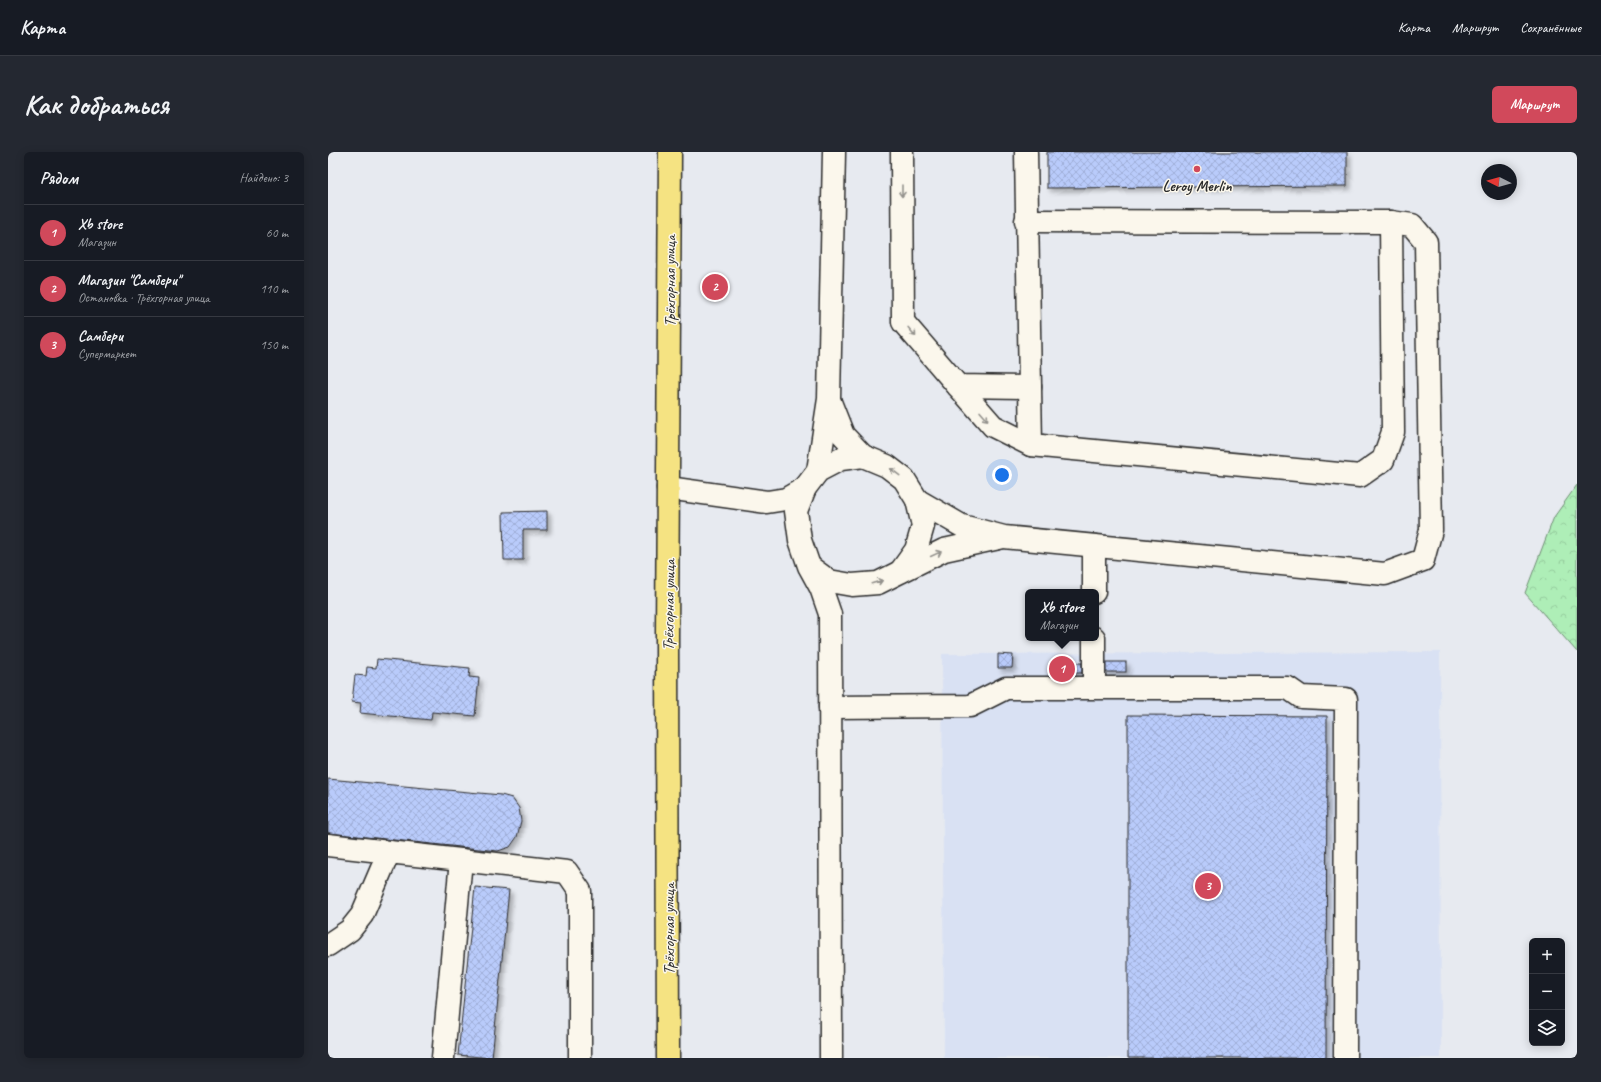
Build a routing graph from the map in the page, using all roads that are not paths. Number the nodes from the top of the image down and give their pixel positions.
1 (670, 152) edge
2 (834, 152) edge
3 (902, 152) edge
4 (1026, 152) edge
5 (1026, 221) junction
6 (1391, 222) junction
7 (958, 386) junction
8 (1030, 387) junction
9 (829, 399) junction
10 (1031, 445) junction
11 (863, 456) junction
12 (812, 480) junction
13 (668, 488) junction
14 (917, 500) junction
15 (767, 502) junction
16 (1004, 537) junction
17 (800, 540) junction
18 (1094, 546) junction
19 (809, 566) junction
20 (901, 571) junction
21 (852, 585) junction
22 (1094, 589) edge
23 (830, 614) junction
24 (1094, 641) edge
25 (1094, 688) junction
26 (830, 707) junction
27 (328, 845) edge
28 (389, 852) junction
29 (461, 860) junction
30 (328, 945) edge
31 (443, 1058) edge
32 (580, 1058) edge
33 (668, 1058) edge
34 (831, 1058) edge
35 (1345, 1058) edge

1 - 13 highway, Трёхгорная улица
2 - 9 street
3 -> 7 street
4 - 5 street
5 - 6 street
5 - 8 street
6 - 10 street
6 - 18 street
7 - 8 street
7 -> 10 street
8 - 10 street
9 - 11 street
9 - 12 street
11 - 12 street
14 -> 11 street
12 - 15 street
12 - 17 street
13 - 15 street
13 - 33 highway, Трёхгорная улица
14 - 16 street
14 - 20 street
15 - 17 street
16 - 18 street
20 -> 16 street
17 - 19 street
18 - 22 street
19 - 21 street
19 - 23 street
21 -> 20 street
21 - 23 street
23 - 26 street
24 - 25 street
25 - 26 street
25 - 35 street
26 - 34 street
27 - 28 street
28 - 29 street
28 - 30 street
29 - 31 street
29 - 32 street

